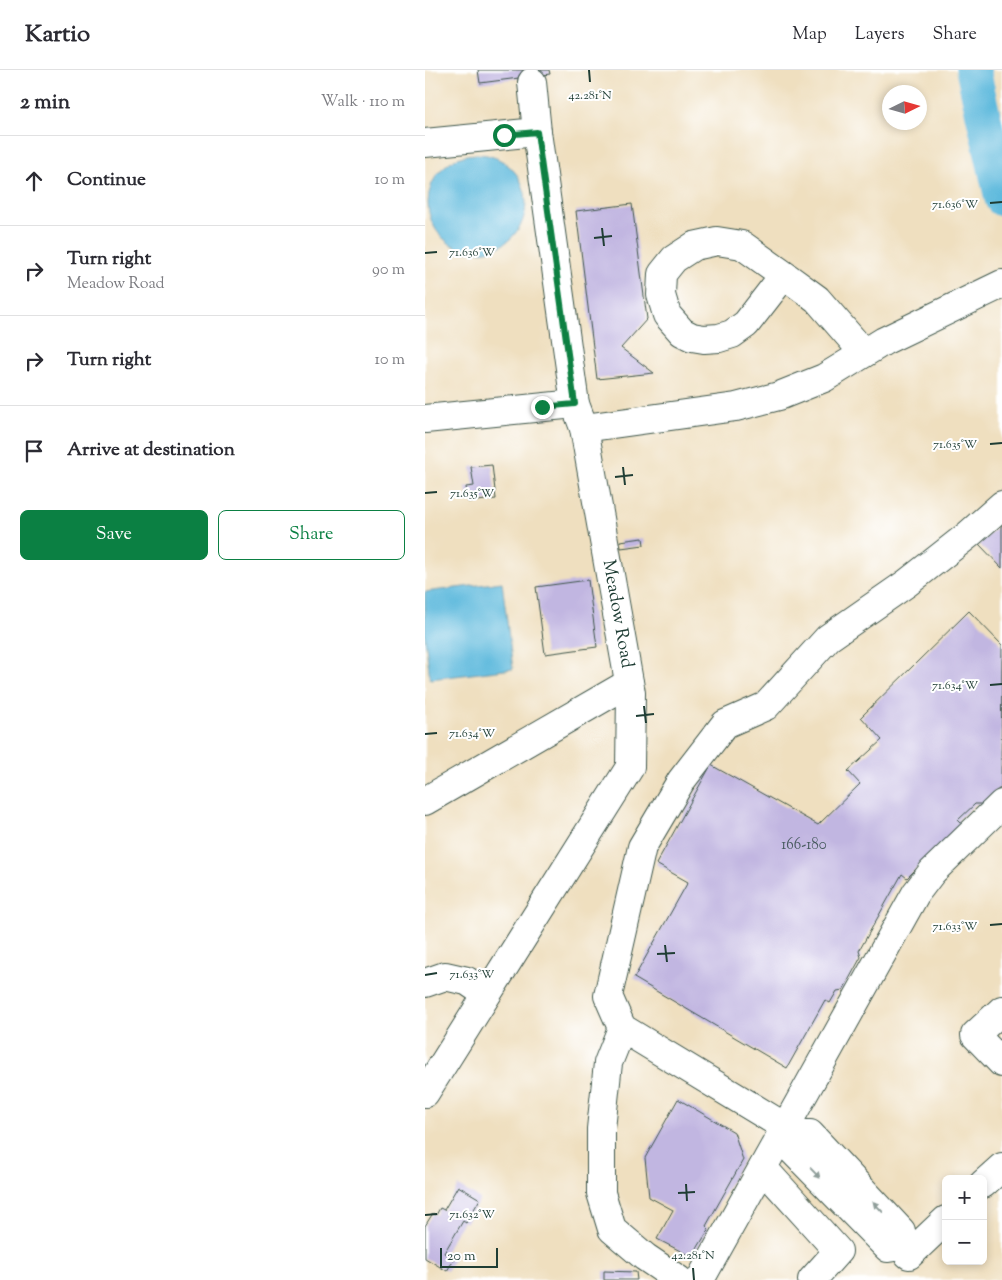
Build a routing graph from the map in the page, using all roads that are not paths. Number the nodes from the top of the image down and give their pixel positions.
1 (532, 82) dead end
2 (537, 132) junction
3 (425, 143) edge
4 (784, 275) dead end
5 (1002, 284) edge
6 (864, 353) junction
7 (580, 416) junction
8 (425, 419) edge
9 (1002, 505) edge
10 (629, 683) junction
11 (425, 801) edge
12 (1002, 804) edge
13 (425, 983) edge
14 (486, 994) junction
15 (1002, 1010) edge
16 (622, 1028) junction
17 (1002, 1063) edge
18 (429, 1077) edge
19 (789, 1131) junction
20 (1002, 1167) edge
21 (763, 1168) junction
22 (987, 1180) edge
23 (942, 1224) edge
24 (679, 1280) edge
25 (700, 1280) edge
26 (812, 1280) edge

1 - 2 lane, Meadow Road
2 - 3 lane
2 - 7 lane, Meadow Road
4 - 6 lane
5 - 6 lane
6 - 7 lane
7 - 8 lane
7 - 10 lane, Meadow Road
9 - 16 lane
10 - 11 lane
10 - 14 lane, Meadow Road
12 - 19 lane
13 - 14 lane
14 - 18 lane, Meadow Road
15 - 17 lane
16 - 19 lane
16 - 24 lane
19 - 21 lane
19 - 23 lane
20 - 22 lane
21 - 25 lane
21 - 26 lane

